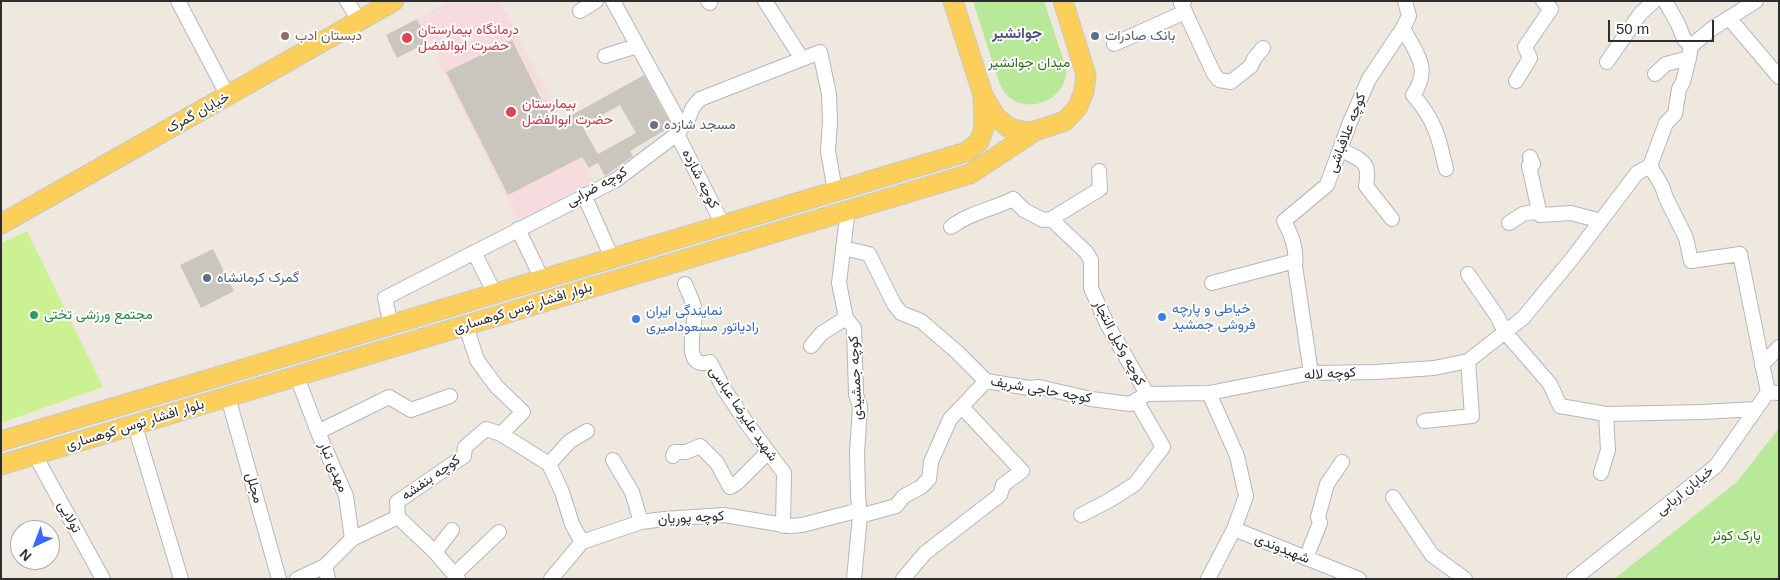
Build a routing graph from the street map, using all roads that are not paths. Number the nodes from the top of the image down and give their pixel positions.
1 (178, 1) edge
2 (347, 1) edge
3 (394, 1) edge
4 (596, 1) edge
5 (613, 1) edge
6 (765, 1) edge
7 (953, 1) edge
8 (1063, 1) edge
9 (1405, 1) edge
10 (1543, 1) edge
11 (1654, 1) edge
12 (1664, 1) edge
13 (1756, 1) edge
14 (1184, 7) edge
15 (580, 11) dead end
16 (1729, 18) junction
17 (359, 20) junction
18 (1403, 28) junction
19 (1114, 44) dead end
20 (637, 46) junction
21 (1263, 48) dead end
22 (1690, 52) junction
23 (605, 56) dead end
24 (802, 59) junction
25 (1607, 62) dead end
26 (1655, 74) dead end
27 (1779, 76) edge
28 (1516, 81) dead end
29 (228, 96) junction
30 (983, 96) junction
31 (679, 131) junction
32 (1035, 131) junction
33 (1340, 149) junction
34 (1530, 157) dead end
35 (1650, 166) junction
36 (1446, 169) dead end
37 (1099, 171) dead end
38 (835, 191) junction
39 (584, 195) junction
40 (848, 209) junction
41 (1539, 211) junction
42 (1051, 219) junction
43 (1392, 219) dead end
44 (1600, 221) junction
45 (1509, 223) dead end
46 (1, 224) edge
47 (723, 224) junction
48 (951, 227) dead end
49 (518, 229) junction
50 (843, 248) junction
51 (474, 252) junction
52 (612, 258) junction
53 (1295, 261) junction
54 (1468, 274) dead end
55 (542, 279) junction
56 (1212, 282) dead end
57 (685, 284) dead end
58 (495, 294) junction
59 (846, 318) junction
60 (391, 326) junction
61 (466, 326) junction
62 (1505, 332) junction
63 (811, 346) dead end
64 (1779, 347) edge
65 (1468, 361) junction
66 (1762, 365) junction
67 (1311, 373) junction
68 (297, 377) junction
69 (986, 381) junction
70 (1773, 392) edge
71 (1209, 393) junction
72 (450, 396) dead end
73 (228, 397) junction
74 (1142, 397) junction
75 (963, 408) junction
76 (1755, 409) junction
77 (1606, 414) junction
78 (1424, 421) dead end
79 (135, 426) junction
80 (587, 430) dead end
81 (318, 432) junction
82 (501, 434) junction
83 (1, 441) edge
84 (768, 452) junction
85 (35, 454) junction
86 (672, 456) dead end
87 (613, 460) dead end
88 (1342, 462) dead end
89 (548, 464) junction
90 (1, 465) edge
91 (1601, 474) dead end
92 (1393, 497) dead end
93 (860, 513) junction
94 (1081, 514) dead end
95 (398, 517) junction
96 (641, 522) junction
97 (783, 526) junction
98 (1234, 529) junction
99 (452, 530) dead end
100 (499, 532) dead end
101 (352, 539) junction
102 (582, 542) junction
103 (435, 552) junction
104 (1306, 558) junction
105 (326, 573) edge
106 (1326, 573) edge
107 (558, 575) edge
108 (456, 576) edge
109 (104, 579) edge
110 (181, 579) edge
111 (279, 579) edge
112 (297, 579) edge
113 (854, 579) edge
114 (903, 579) edge
115 (1208, 579) edge
116 (1359, 579) edge
117 (1465, 579) edge
118 (1574, 579) edge

1 - 29 street
2 - 17 street
3 - 17 main road, خیابان گمرک
4 - 15 street
5 - 20 street, کوچه شازده
6 - 24 street
7 - 30 main road
8 - 32 main road
9 - 18 street, کوچه علافباشی
10 - 28 street
11 - 25 street
12 - 22 street
13 - 16 street
14 - 19 street
14 - 21 street
16 - 22 street
16 - 27 street
17 - 29 main road, خیابان گمرک
18 - 33 street, کوچه علافباشی
18 - 36 street
20 - 23 street
20 - 31 street, کوچه شازده
22 - 26 street
22 - 35 street
24 - 31 street, کوچه ضرابی
24 - 38 street, کوچه ضرابی
29 - 46 main road, خیابان گمرک
30 - 32 main road
30 - 38 main road, بلوار افشار توس کوهساری
31 - 39 street, کوچه ضرابی
31 - 47 street, کوچه شازده
32 - 40 main road, بلوار افشار توس کوهساری
33 - 43 street
33 - 53 street, کوچه علافباشی
34 - 41 street
35 - 44 street, کوچه لاله
35 - 66 street
37 - 42 street
38 - 47 main road, بلوار افشار توس کوهساری
39 - 49 street, کوچه ضرابی
39 - 52 street
40 - 50 street, کوچه جمشیدی
40 - 61 main road, بلوار افشار توس کوهساری
41 - 44 street
41 - 45 street
42 - 48 street
42 - 74 street, کوچه وکیل التجار
44 - 62 street, کوچه لاله
47 - 52 main road, بلوار افشار توس کوهساری
49 - 51 street, کوچه ضرابی
49 - 55 street
50 - 59 street, کوچه جمشیدی
50 - 69 street, کوچه حاجی شریف
51 - 58 street
51 - 60 street, کوچه ضرابی
52 - 55 main road, بلوار افشار توس کوهساری
53 - 56 street
53 - 67 street, کوچه علافباشی
54 - 62 street
55 - 58 main road, بلوار افشار توس کوهساری
57 - 84 street, شهید علیرضا عباسی
58 - 60 main road, بلوار افشار توس کوهساری
59 - 63 street
59 - 93 street, کوچه جمشیدی
60 - 83 main road, بلوار افشار توس کوهساری
61 - 68 main road, بلوار افشار توس کوهساری
61 - 82 street
62 - 65 street, کوچه لاله
62 - 77 street
64 - 66 street
65 - 67 street, کوچه لاله
65 - 78 street
66 - 70 street
67 - 71 street, کوچه لاله
68 - 73 main road, بلوار افشار توس کوهساری
68 - 81 street, مهدی تبار
69 - 74 street, کوچه حاجی شریف
69 - 75 street, کوچه پوریان
70 - 76 street, خیابان اربابی
71 - 74 street, کوچه لاله
71 - 98 street
72 - 81 street
73 - 79 main road, بلوار افشار توس کوهساری
73 - 111 street, مجلل
74 - 94 street, کوچه وکیل التجار
75 - 93 street, کوچه پوریان
75 - 114 street
76 - 77 street
76 - 118 street, خیابان اربابی
77 - 91 street
79 - 85 main road, بلوار افشار توس کوهساری
79 - 110 street
80 - 89 street
81 - 101 street, مهدی تبار
82 - 89 street
82 - 95 street, کوچه بنفشه
84 - 86 street
84 - 97 street, شهید علیرضا عباسی
85 - 90 main road, بلوار افشار توس کوهساری
85 - 109 street, تولایی
87 - 96 street
88 - 104 street
89 - 102 street
92 - 117 street
93 - 97 street, کوچه پوریان
93 - 113 street, کوچه جمشیدی
95 - 101 street, کوچه بنفشه
95 - 103 street
96 - 97 street, کوچه پوریان
96 - 102 street, کوچه پوریان
98 - 104 street, شهیدوندی
98 - 115 street
99 - 103 street
100 - 108 street
101 - 105 street
102 - 107 street
103 - 108 street
104 - 106 street, شهیدوندی
105 - 112 street
106 - 116 street, شهیدوندی

